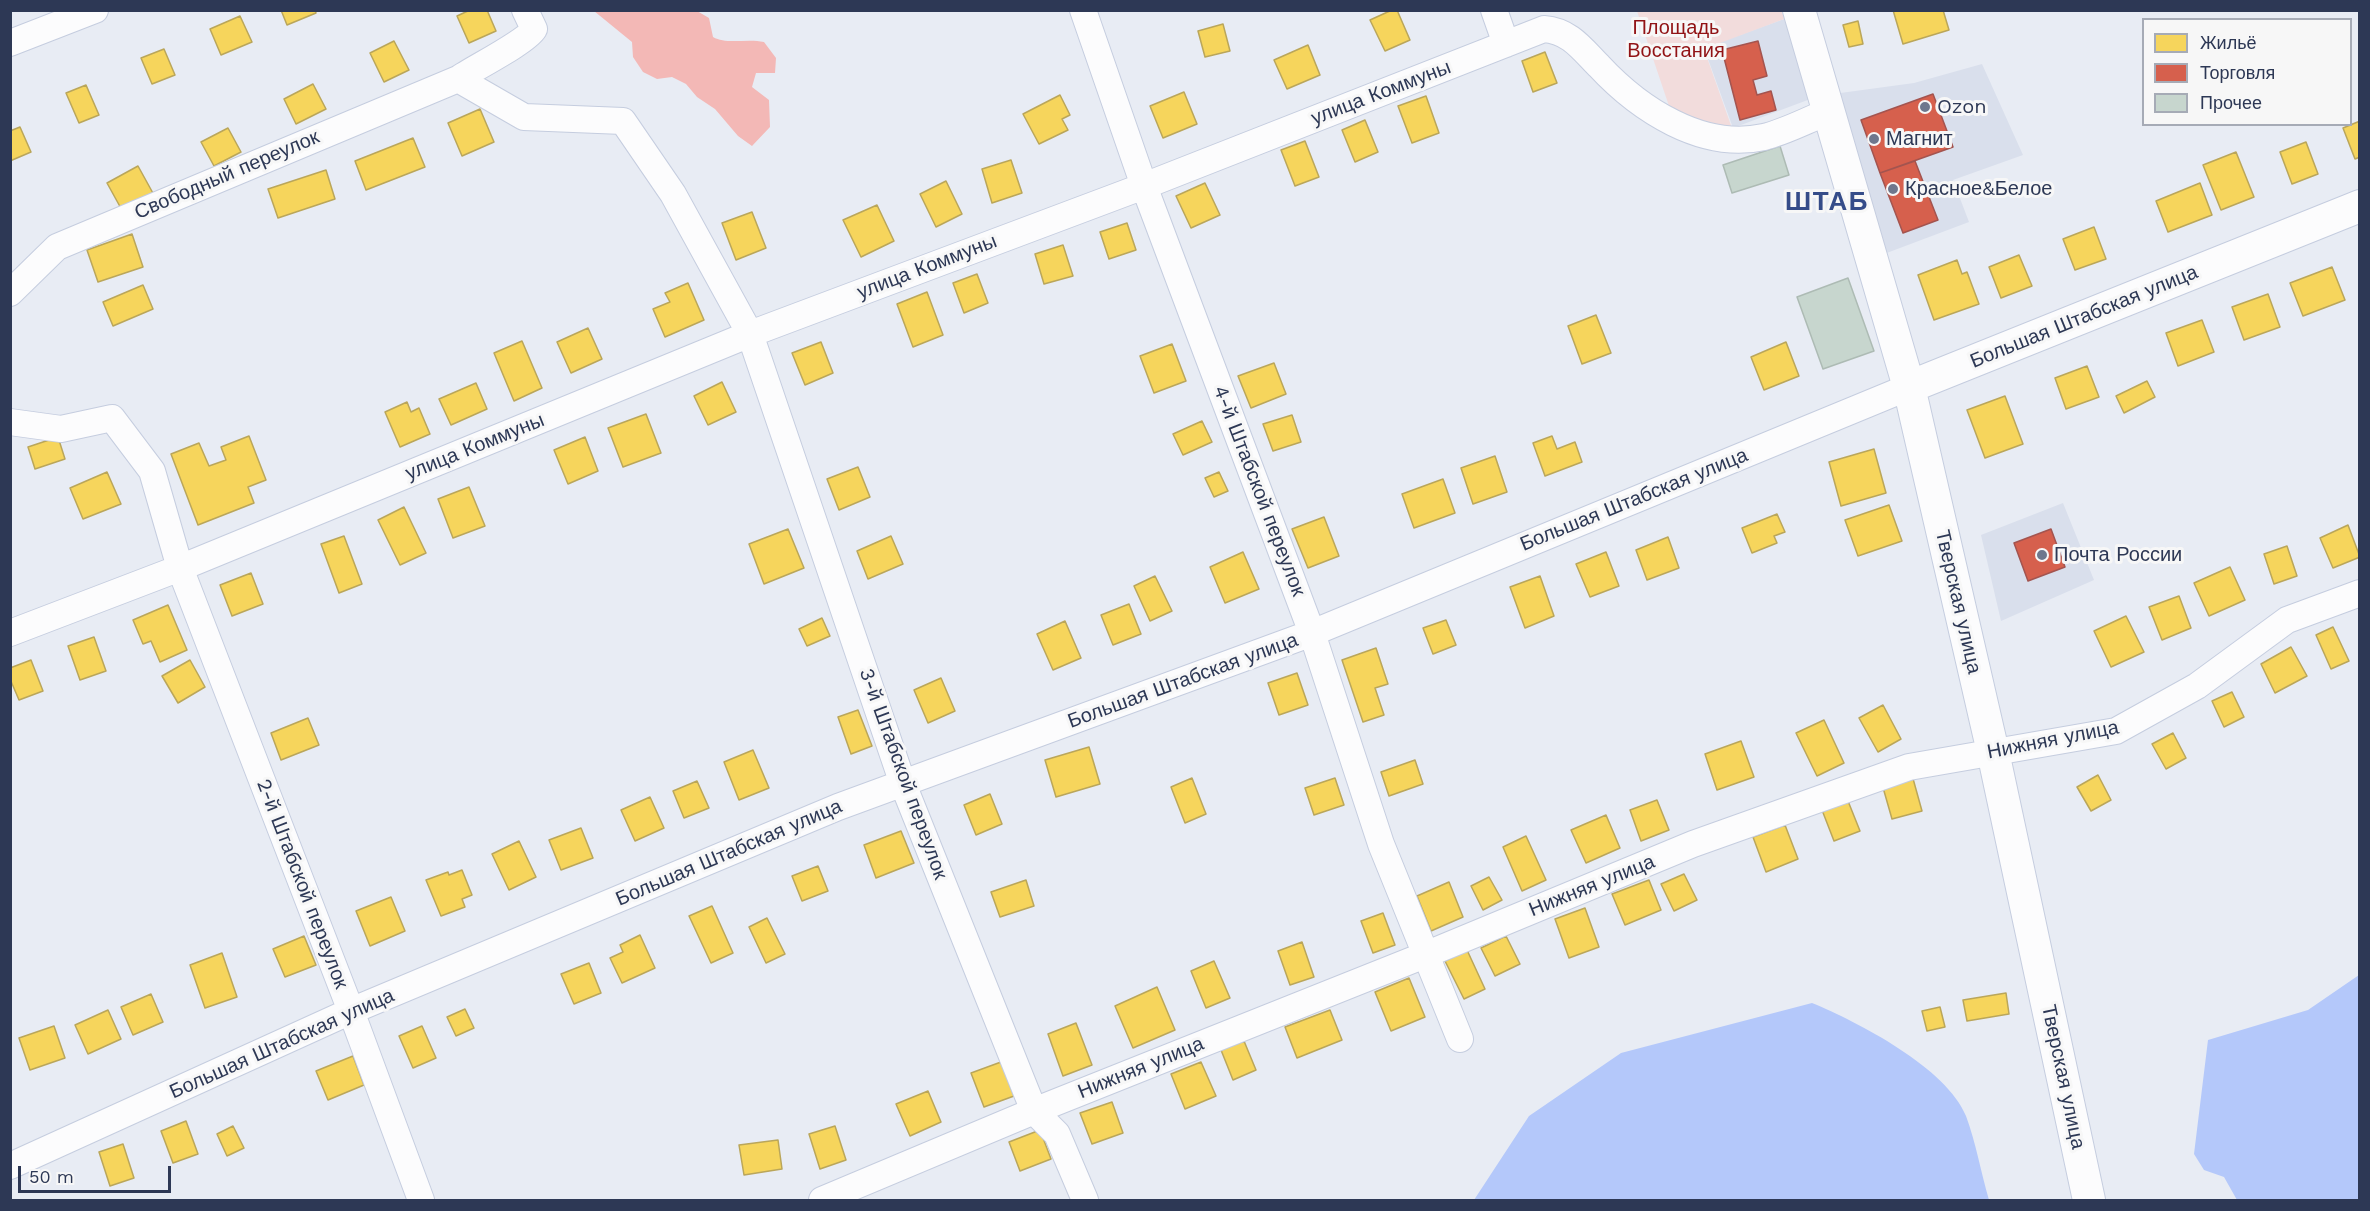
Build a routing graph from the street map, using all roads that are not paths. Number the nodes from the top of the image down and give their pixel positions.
1 (95, 10) edge
2 (525, 10) edge
3 (1083, 10) edge
4 (1494, 10) edge
5 (1799, 10) edge
6 (10, 43) edge
7 (1506, 44) junction
8 (458, 79) junction
9 (1828, 112) junction
10 (1144, 186) junction
11 (2360, 206) edge
12 (10, 293) edge
13 (750, 334) junction
14 (1909, 387) junction
15 (10, 422) edge
16 (180, 568) junction
17 (2360, 593) edge
18 (10, 633) edge
19 (1312, 633) junction
20 (1993, 752) junction
21 (903, 784) junction
22 (1425, 955) junction
23 (351, 1011) junction
24 (1460, 1039) dead end
25 (1034, 1111) junction
26 (11, 1166) edge
27 (421, 1200) edge
28 (822, 1200) edge
29 (1086, 1200) edge
30 (2089, 1200) edge

1 - 6 street
2 - 8 street, Свободный переулок
3 - 10 street, 4-й Штабской переулок
4 - 7 street
5 - 9 main road, Тверская улица
7 - 9 street, улица Коммуны
7 - 10 street, улица Коммуны
8 - 12 street, Свободный переулок
8 - 13 street
9 - 14 main road, Тверская улица
10 - 13 street, улица Коммуны
10 - 19 street, 4-й Штабской переулок
11 - 14 main road, Большая Штабская улица
13 - 16 street, улица Коммуны
13 - 21 street, 3-й Штабской переулок
14 - 19 street, Большая Штабская улица
14 - 20 main road, Тверская улица
15 - 16 street, 2-й Штабской переулок
16 - 18 street, улица Коммуны
16 - 23 street, 2-й Штабской переулок
17 - 20 street, Нижняя улица
19 - 21 street, Большая Штабская улица
19 - 22 street, 4-й Штабской переулок
20 - 22 street, Нижняя улица
20 - 30 main road, Тверская улица
21 - 23 street, Большая Штабская улица
21 - 25 street, 3-й Штабской переулок
22 - 24 street, 4-й Штабской переулок
22 - 25 street, Нижняя улица
23 - 26 street, Большая Штабская улица
23 - 27 street, 2-й Штабской переулок
25 - 28 street, Нижняя улица
25 - 29 street, 3-й Штабской переулок

